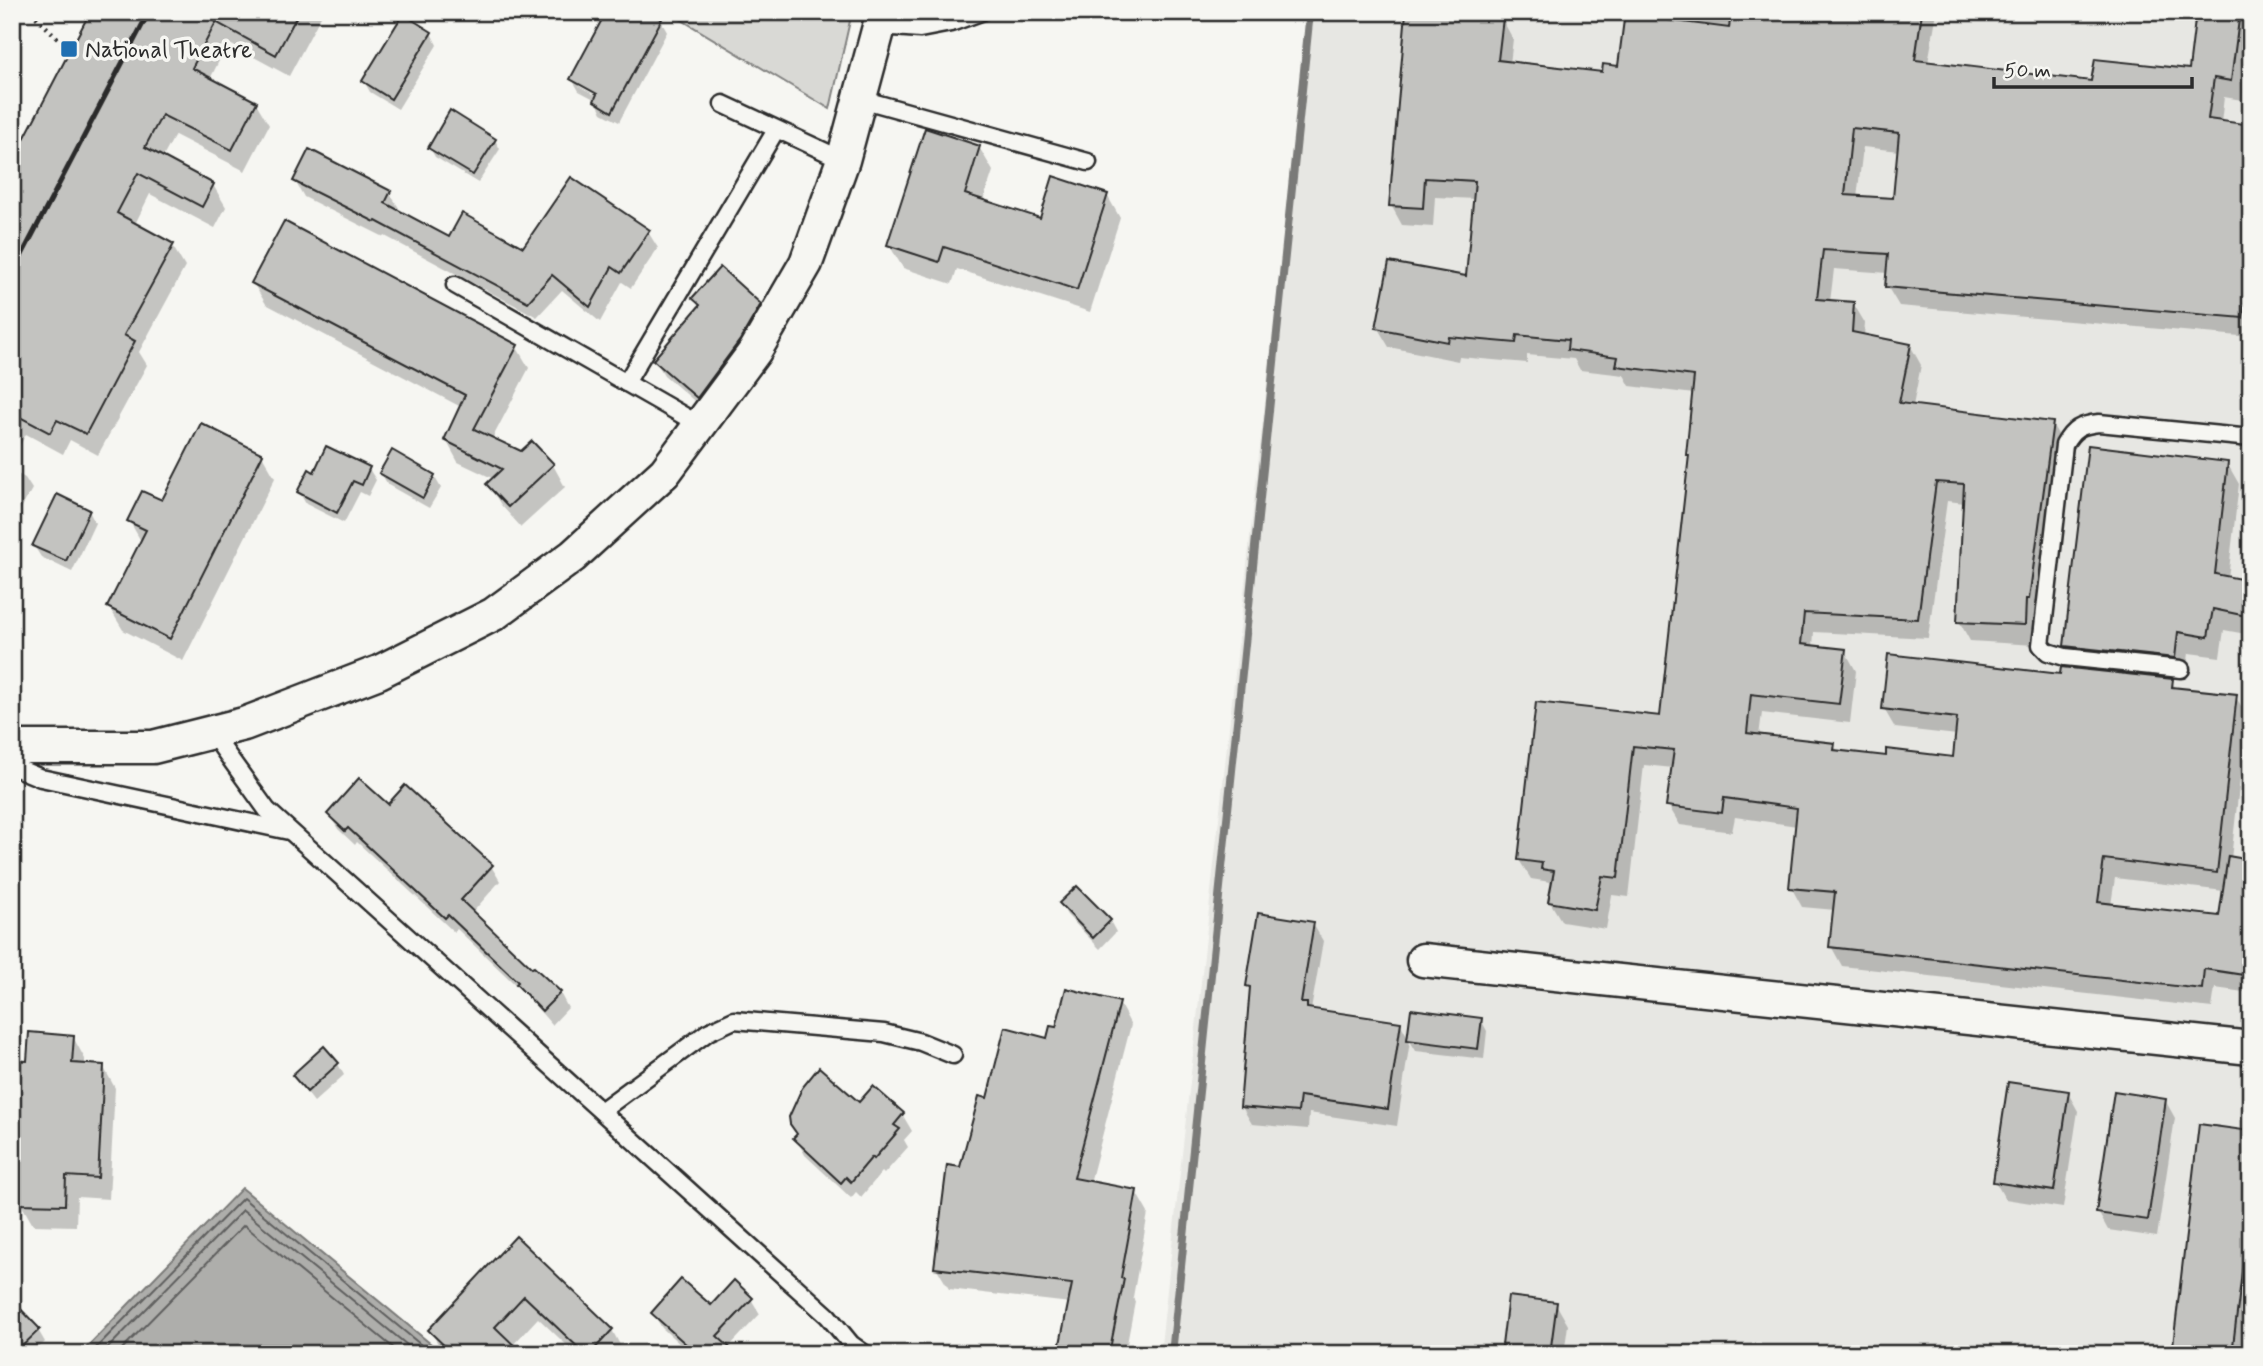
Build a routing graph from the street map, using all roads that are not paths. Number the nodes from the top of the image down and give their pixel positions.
1 (981, 12) edge
2 (882, 19) edge
3 (861, 100) junction
4 (723, 104) dead end
5 (776, 130) junction
6 (843, 160) junction
7 (1088, 162) dead end
8 (455, 285) dead end
9 (626, 383) junction
10 (700, 425) junction
11 (2251, 438) edge
12 (2181, 669) dead end
13 (211, 732) junction
14 (12, 747) edge
15 (12, 766) edge
16 (290, 831) junction
17 (1423, 960) dead end
18 (2251, 1048) edge
19 (953, 1055) dead end
20 (601, 1111) junction
21 (865, 1354) edge

1 - 2 lane
2 - 3 street
3 - 6 street
3 - 7 lane
4 - 5 lane
5 - 6 lane
5 - 9 lane
6 - 10 street
8 - 9 lane
9 - 10 lane
10 - 13 street
11 - 12 lane
13 - 14 street
13 - 16 lane
15 - 16 lane
16 - 20 lane
17 - 18 street
19 - 20 lane
20 - 21 lane

